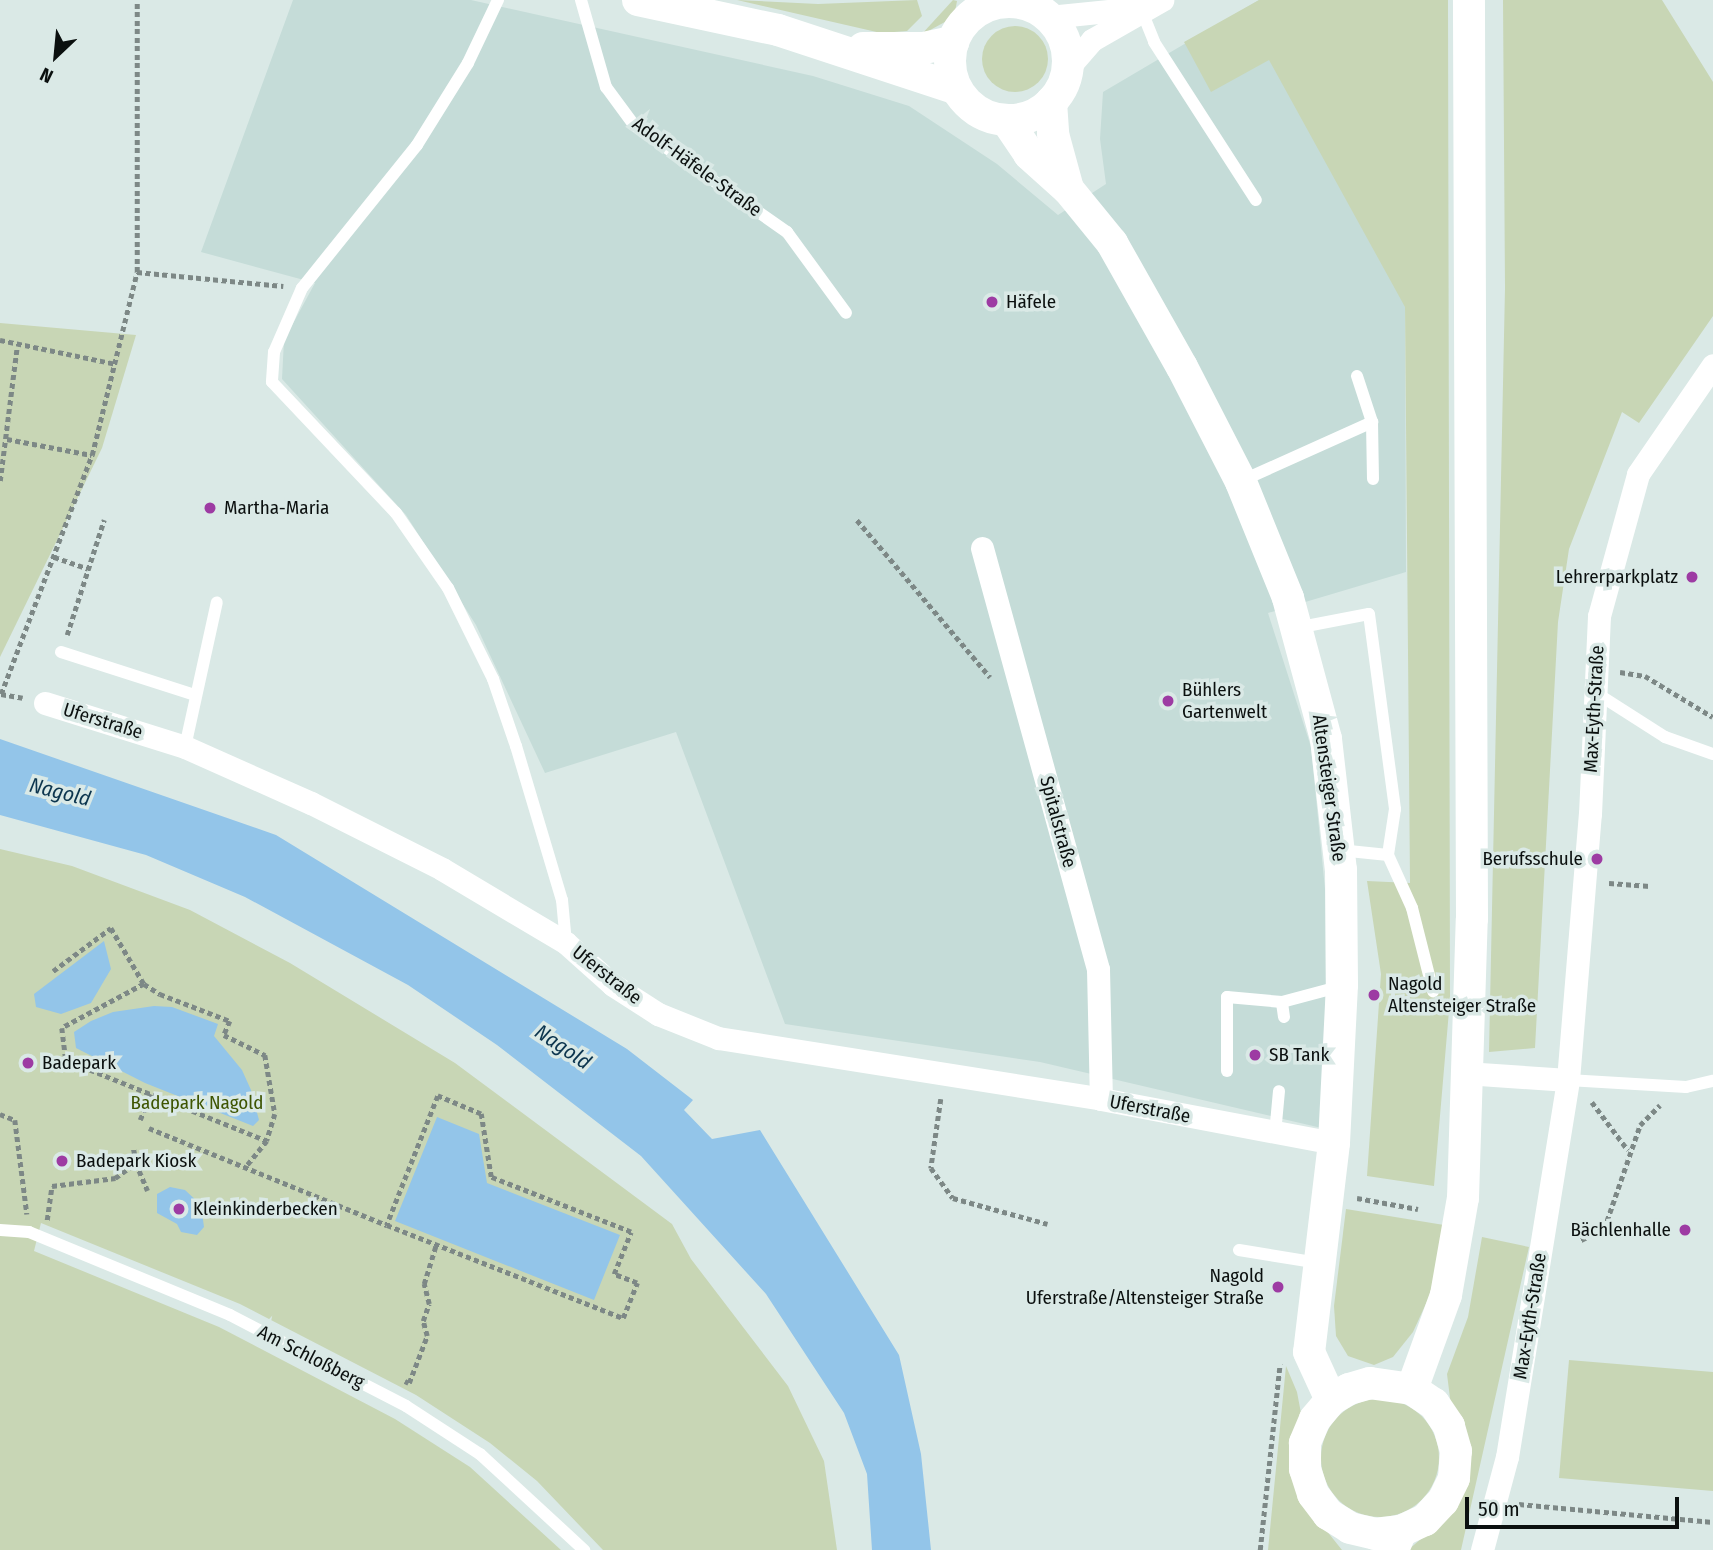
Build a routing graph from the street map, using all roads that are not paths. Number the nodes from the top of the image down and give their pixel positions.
1 (498, 0) edge
2 (581, 0) edge
3 (638, 0) edge
4 (1469, 0) edge
5 (985, 3) edge
6 (1152, 4) edge
7 (1049, 17) junction
8 (953, 42) junction
9 (844, 48) junction
10 (1068, 69) junction
11 (954, 88) junction
12 (1051, 102) junction
13 (1007, 121) junction
14 (1068, 189) junction
15 (1256, 200) dead end
16 (846, 313) dead end
17 (1713, 365) edge
18 (1357, 376) dead end
19 (1372, 422) junction
20 (1373, 479) dead end
21 (1241, 481) junction
22 (982, 548) dead end
23 (217, 601) dead end
24 (1296, 628) junction
25 (61, 652) road end
26 (1594, 679) junction
27 (195, 695) junction
28 (45, 703) dead end
29 (185, 747) junction
30 (1713, 754) edge
31 (1339, 850) junction
32 (1388, 855) junction
33 (566, 943) junction
34 (1342, 985) junction
35 (1433, 991) dead end
36 (1282, 1002) junction
37 (1284, 1017) dead end
38 (1227, 1071) dead end
39 (1465, 1073) junction
40 (1568, 1080) junction
41 (1713, 1081) edge
42 (1279, 1091) dead end
43 (1101, 1100) junction
44 (1275, 1134) junction
45 (1334, 1143) junction
46 (0, 1230) edge
47 (1239, 1250) dead end
48 (1318, 1263) junction
49 (1412, 1390) junction
50 (1331, 1400) junction
51 (1353, 1539) edge
52 (1397, 1541) edge
53 (584, 1550) edge
54 (1482, 1550) edge

1 - 33 lane
2 - 16 lane, Adolf-Häfele-Straße
3 - 9 street
4 - 39 street
5 - 7 street
5 - 8 street
6 - 7 street
6 - 10 street
6 - 15 lane
7 - 10 street
8 - 9 street
8 - 11 street
9 - 11 street
10 - 12 street
11 - 13 street
12 - 13 street
12 - 14 street, Altensteiger Straße
13 - 14 street, Altensteiger Straße
14 - 21 street, Altensteiger Straße
17 - 26 street, Max-Eyth-Straße
18 - 19 lane
19 - 20 lane
19 - 21 lane
21 - 24 street, Altensteiger Straße
22 - 43 street, Spitalstraße
23 - 27 lane
24 - 31 street, Altensteiger Straße
24 - 32 lane
25 - 27 lane
26 - 30 lane
26 - 40 street, Max-Eyth-Straße
27 - 29 lane
28 - 29 street, Uferstraße
29 - 33 street, Uferstraße
31 - 32 lane
31 - 34 street, Altensteiger Straße
32 - 35 lane
33 - 43 street, Uferstraße
34 - 36 lane
34 - 45 street, Altensteiger Straße
36 - 37 lane
36 - 38 lane
39 - 40 street
39 - 49 street
40 - 41 lane
40 - 54 street, Max-Eyth-Straße
42 - 44 lane
43 - 44 street, Uferstraße
44 - 45 street, Uferstraße
45 - 48 street, Altensteiger Straße
46 - 53 lane, Am Schloßberg
47 - 48 lane
48 - 50 street, Altensteiger Straße
49 - 50 street
49 - 52 street
50 - 51 street
51 - 52 street

